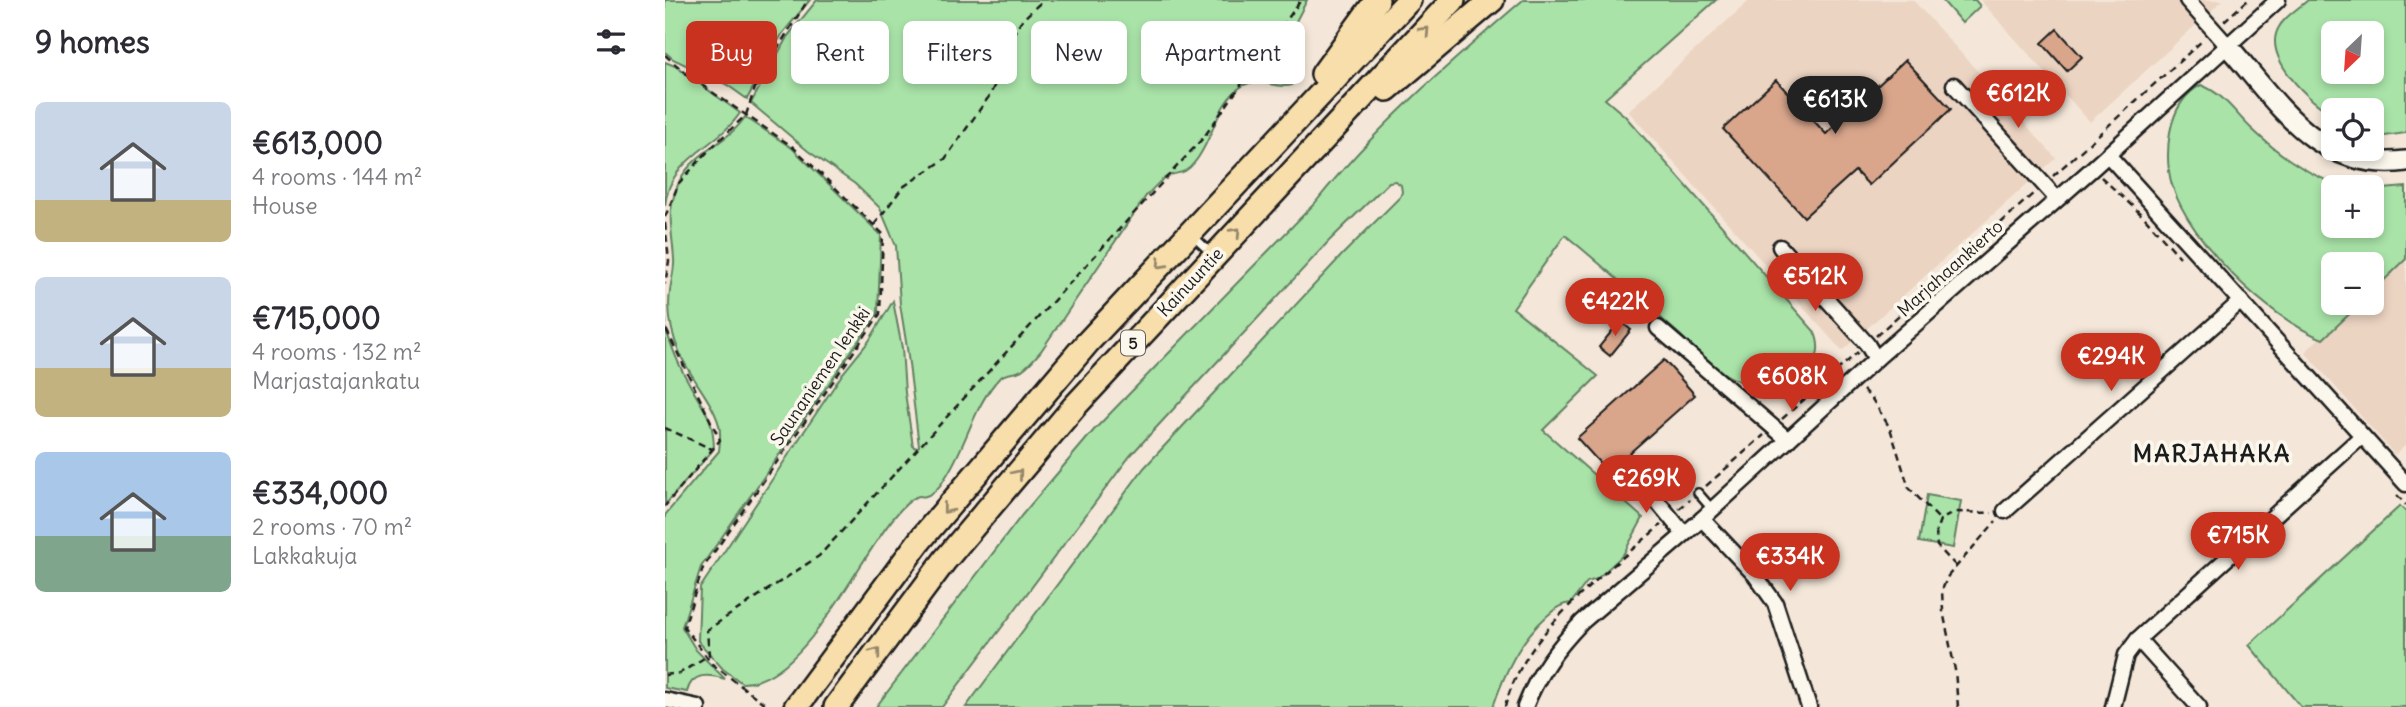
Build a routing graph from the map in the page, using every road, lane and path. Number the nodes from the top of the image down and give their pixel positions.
1 (808, 0) edge
2 (1039, 0) edge
3 (1301, 0) edge
4 (1377, 0) edge
5 (1409, 0) edge
6 (1453, 0) edge
7 (1492, 0) edge
8 (2187, 0) edge
9 (2278, 0) edge
10 (2228, 45) junction
11 (665, 55) edge
12 (1954, 85) dead end
13 (746, 115) junction
14 (1277, 139) junction
15 (2108, 155) junction
16 (2406, 161) edge
17 (1295, 169) junction
18 (2092, 169) junction
19 (2057, 199) junction
20 (665, 217) edge
21 (665, 223) edge
22 (874, 225) junction
23 (1190, 233) junction
24 (1780, 247) dead end
25 (1214, 256) junction
26 (2187, 264) dead end
27 (665, 284) edge
28 (2241, 301) junction
29 (665, 318) edge
30 (1658, 328) dead end
31 (1876, 359) junction
32 (1853, 380) junction
33 (665, 428) edge
34 (2362, 436) junction
35 (1788, 440) junction
36 (712, 449) junction
37 (1635, 474) dead end
38 (2402, 490) edge
39 (1698, 492) dead end
40 (2406, 505) edge
41 (665, 506) edge
42 (2005, 511) junction
43 (1707, 514) junction
44 (1940, 520) junction
45 (1684, 534) junction
46 (1957, 566) junction
47 (2138, 639) junction
48 (706, 657) junction
49 (665, 675) edge
50 (665, 700) edge
51 (698, 707) edge
52 (769, 707) edge
53 (796, 707) edge
54 (836, 707) edge
55 (1525, 707) edge
56 (1809, 707) edge
57 (1958, 707) edge
58 (2113, 707) edge
59 (2199, 707) edge

1 - 13 path
2 - 22 path
3 - 48 path
4 - 14 highway
5 - 14 highway, Kainuuntie / 5
17 -> 6 highway, Kainuuntie / 5
7 - 17 highway
8 - 10 street
9 - 10 street, Marjahaankierto
10 - 15 street, Marjahaankierto
10 - 16 main road
11 - 13 path
12 - 19 street
13 - 20 path
13 - 22 path
14 - 23 highway, Kainuuntie / 5
15 - 18 street, Marjahaankierto
15 - 28 street
25 -> 17 highway, Kainuuntie / 5
18 - 19 street, Marjahaankierto
18 - 26 path
19 - 31 street, Marjahaankierto
21 - 27 path
22 - 48 path, Saunaniemen lenkki
23 - 25 lane
23 -> 53 highway, Kainuuntie / 5
24 - 31 street
54 -> 25 highway, Kainuuntie / 5
28 - 34 street
28 - 42 street
29 - 36 path
30 - 35 street
31 - 32 street, Marjahaankierto
32 - 35 street, Marjahaankierto
32 - 44 path
33 - 36 path
34 - 38 street
34 - 47 street
35 - 43 street, Marjahaankierto
36 - 41 path
37 - 45 street
38 - 40 path
39 - 43 lane
42 - 44 path
42 - 46 path
43 - 45 street, Marjahaankierto
43 - 56 street
44 - 46 path
45 - 55 street, Marjahaankierto
46 - 57 path
47 - 58 street
47 - 59 street
48 - 49 path
48 - 52 path, Saunaniemen lenkki
50 - 51 street

